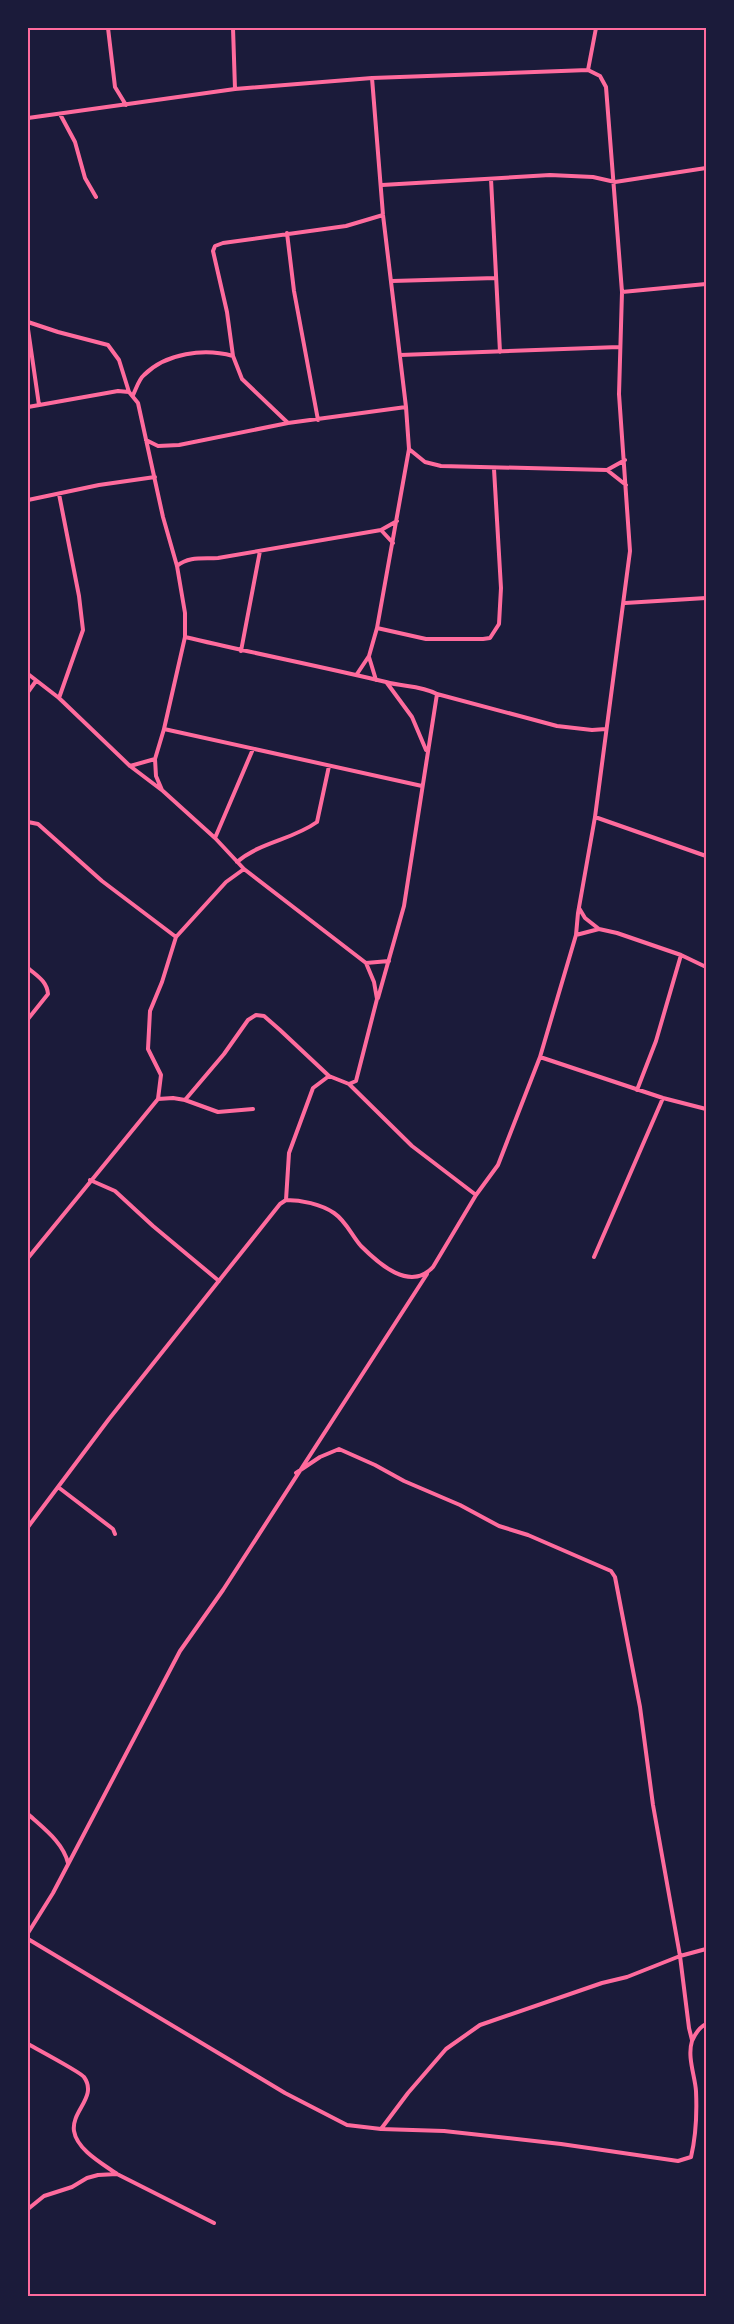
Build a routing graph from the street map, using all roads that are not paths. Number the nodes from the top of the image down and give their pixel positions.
1 (108, 28) edge
2 (233, 28) edge
3 (596, 28) edge
4 (588, 70) junction
5 (372, 78) junction
6 (235, 88) junction
7 (126, 105) junction
8 (60, 114) junction
9 (28, 118) edge
10 (706, 168) edge
11 (491, 179) junction
12 (615, 182) junction
13 (382, 185) junction
14 (96, 197) dead end
15 (384, 215) junction
16 (287, 233) junction
17 (496, 278) junction
18 (392, 281) junction
19 (706, 284) edge
20 (622, 292) junction
21 (28, 322) edge
22 (28, 329) edge
23 (620, 347) junction
24 (500, 352) junction
25 (232, 356) junction
26 (400, 356) junction
27 (131, 394) junction
28 (39, 405) junction
29 (28, 407) edge
30 (406, 408) junction
31 (318, 420) junction
32 (288, 423) junction
33 (146, 440) junction
34 (409, 449) junction
35 (625, 460) junction
36 (494, 469) junction
37 (607, 470) junction
38 (155, 477) junction
39 (626, 485) junction
40 (59, 494) junction
41 (28, 500) edge
42 (397, 521) junction
43 (381, 530) junction
44 (393, 543) junction
45 (260, 551) junction
46 (177, 566) junction
47 (706, 598) edge
48 (625, 603) junction
49 (377, 628) junction
50 (185, 637) junction
51 (242, 651) junction
52 (369, 657) junction
53 (28, 674) edge
54 (357, 674) junction
55 (376, 680) junction
56 (36, 681) junction
57 (388, 683) junction
58 (28, 692) edge
59 (437, 694) junction
60 (59, 698) junction
61 (164, 729) junction
62 (606, 729) junction
63 (253, 749) junction
64 (427, 752) junction
65 (155, 759) junction
66 (130, 766) junction
67 (329, 766) junction
68 (422, 786) junction
69 (163, 791) junction
70 (595, 817) junction
71 (28, 822) edge
72 (215, 838) junction
73 (706, 856) edge
74 (237, 862) junction
75 (244, 869) junction
76 (578, 908) junction
77 (599, 929) junction
78 (576, 935) junction
79 (176, 937) junction
80 (681, 955) junction
81 (389, 960) junction
82 (366, 963) junction
83 (706, 967) edge
84 (28, 968) edge
85 (377, 999) junction
86 (28, 1019) edge
87 (540, 1057) junction
88 (329, 1076) junction
89 (349, 1084) junction
90 (637, 1090) junction
91 (663, 1098) junction
92 (158, 1099) junction
93 (185, 1100) junction
94 (254, 1109) dead end
95 (706, 1109) edge
96 (90, 1180) junction
97 (476, 1195) junction
98 (286, 1200) junction
99 (28, 1257) edge
100 (594, 1258) dead end
101 (428, 1272) junction
102 (220, 1282) junction
103 (296, 1473) junction
104 (58, 1487) junction
105 (28, 1527) edge
106 (115, 1534) dead end
107 (28, 1814) edge
108 (68, 1863) junction
109 (28, 1933) edge
110 (28, 1939) edge
111 (706, 1949) edge
112 (680, 1956) junction
113 (706, 2024) edge
114 (692, 2040) junction
115 (28, 2044) edge
116 (381, 2130) junction
117 (117, 2174) junction
118 (28, 2209) edge
119 (214, 2223) dead end

1 - 7 street
2 - 6 street
3 - 4 street
4 - 5 street
4 - 12 street
5 - 6 street
5 - 13 street
6 - 7 street
7 - 8 street
8 - 9 street
8 - 14 street
10 - 12 street
11 - 12 street
11 - 13 street
11 - 17 street
12 - 20 street
13 - 15 street
15 - 16 street
15 - 18 street
16 - 25 street
16 - 31 street
17 - 18 street
17 - 24 street
18 - 26 street
19 - 20 street
20 - 23 street
21 - 27 street
22 - 28 street
23 - 24 street
23 - 35 street
24 - 26 street
25 - 27 street
25 - 32 street
26 - 30 street
27 - 28 street
27 - 33 street
28 - 29 street
30 - 31 street
30 - 34 street
31 - 32 street
32 - 33 street
33 - 38 street
34 - 36 street
34 - 42 street
35 - 37 street
35 - 39 street
36 - 37 street
36 - 49 street
37 - 39 street
38 - 40 street
38 - 46 street
39 - 48 street
40 - 41 street
40 - 60 street
42 - 43 street
42 - 44 street
43 - 44 street
43 - 45 street
44 - 49 street
45 - 46 street
45 - 51 street
46 - 50 street
47 - 48 street
48 - 62 street
49 - 52 street
50 - 51 street
50 - 61 street
51 - 54 street
52 - 54 street
52 - 55 street
53 - 56 street
54 - 55 street
55 - 57 street
56 - 58 street
56 - 60 street
57 - 59 street
57 - 64 street
59 - 62 street
59 - 64 street
60 - 66 street
61 - 63 street
61 - 65 street
62 - 70 street
63 - 67 street
63 - 72 street
64 - 68 street
65 - 66 street
65 - 69 street
66 - 69 street
67 - 68 street
67 - 74 street
68 - 81 street
69 - 72 street
70 - 73 street
70 - 76 street
71 - 79 street
72 - 74 street
74 - 75 street
75 - 79 street
75 - 82 street
76 - 77 street
76 - 78 street
77 - 78 street
77 - 80 street
78 - 87 street
79 - 92 street
80 - 83 street
80 - 90 street
81 - 82 street
81 - 85 street
82 - 85 street
84 - 86 street
85 - 89 street
87 - 90 street
87 - 97 street
88 - 89 street
88 - 93 street
88 - 98 street
89 - 97 street
90 - 91 street
91 - 95 street
91 - 100 street
92 - 93 street
92 - 96 street
93 - 94 street
96 - 99 street
96 - 102 street
97 - 101 street
98 - 101 street
98 - 102 street
101 - 103 street
102 - 104 street
103 - 108 street
103 - 112 street
104 - 105 street
104 - 106 street
107 - 108 street
108 - 109 street
110 - 116 street
111 - 112 street
112 - 114 street
112 - 116 street
113 - 114 street
114 - 116 street
115 - 117 street
117 - 118 street
117 - 119 street

